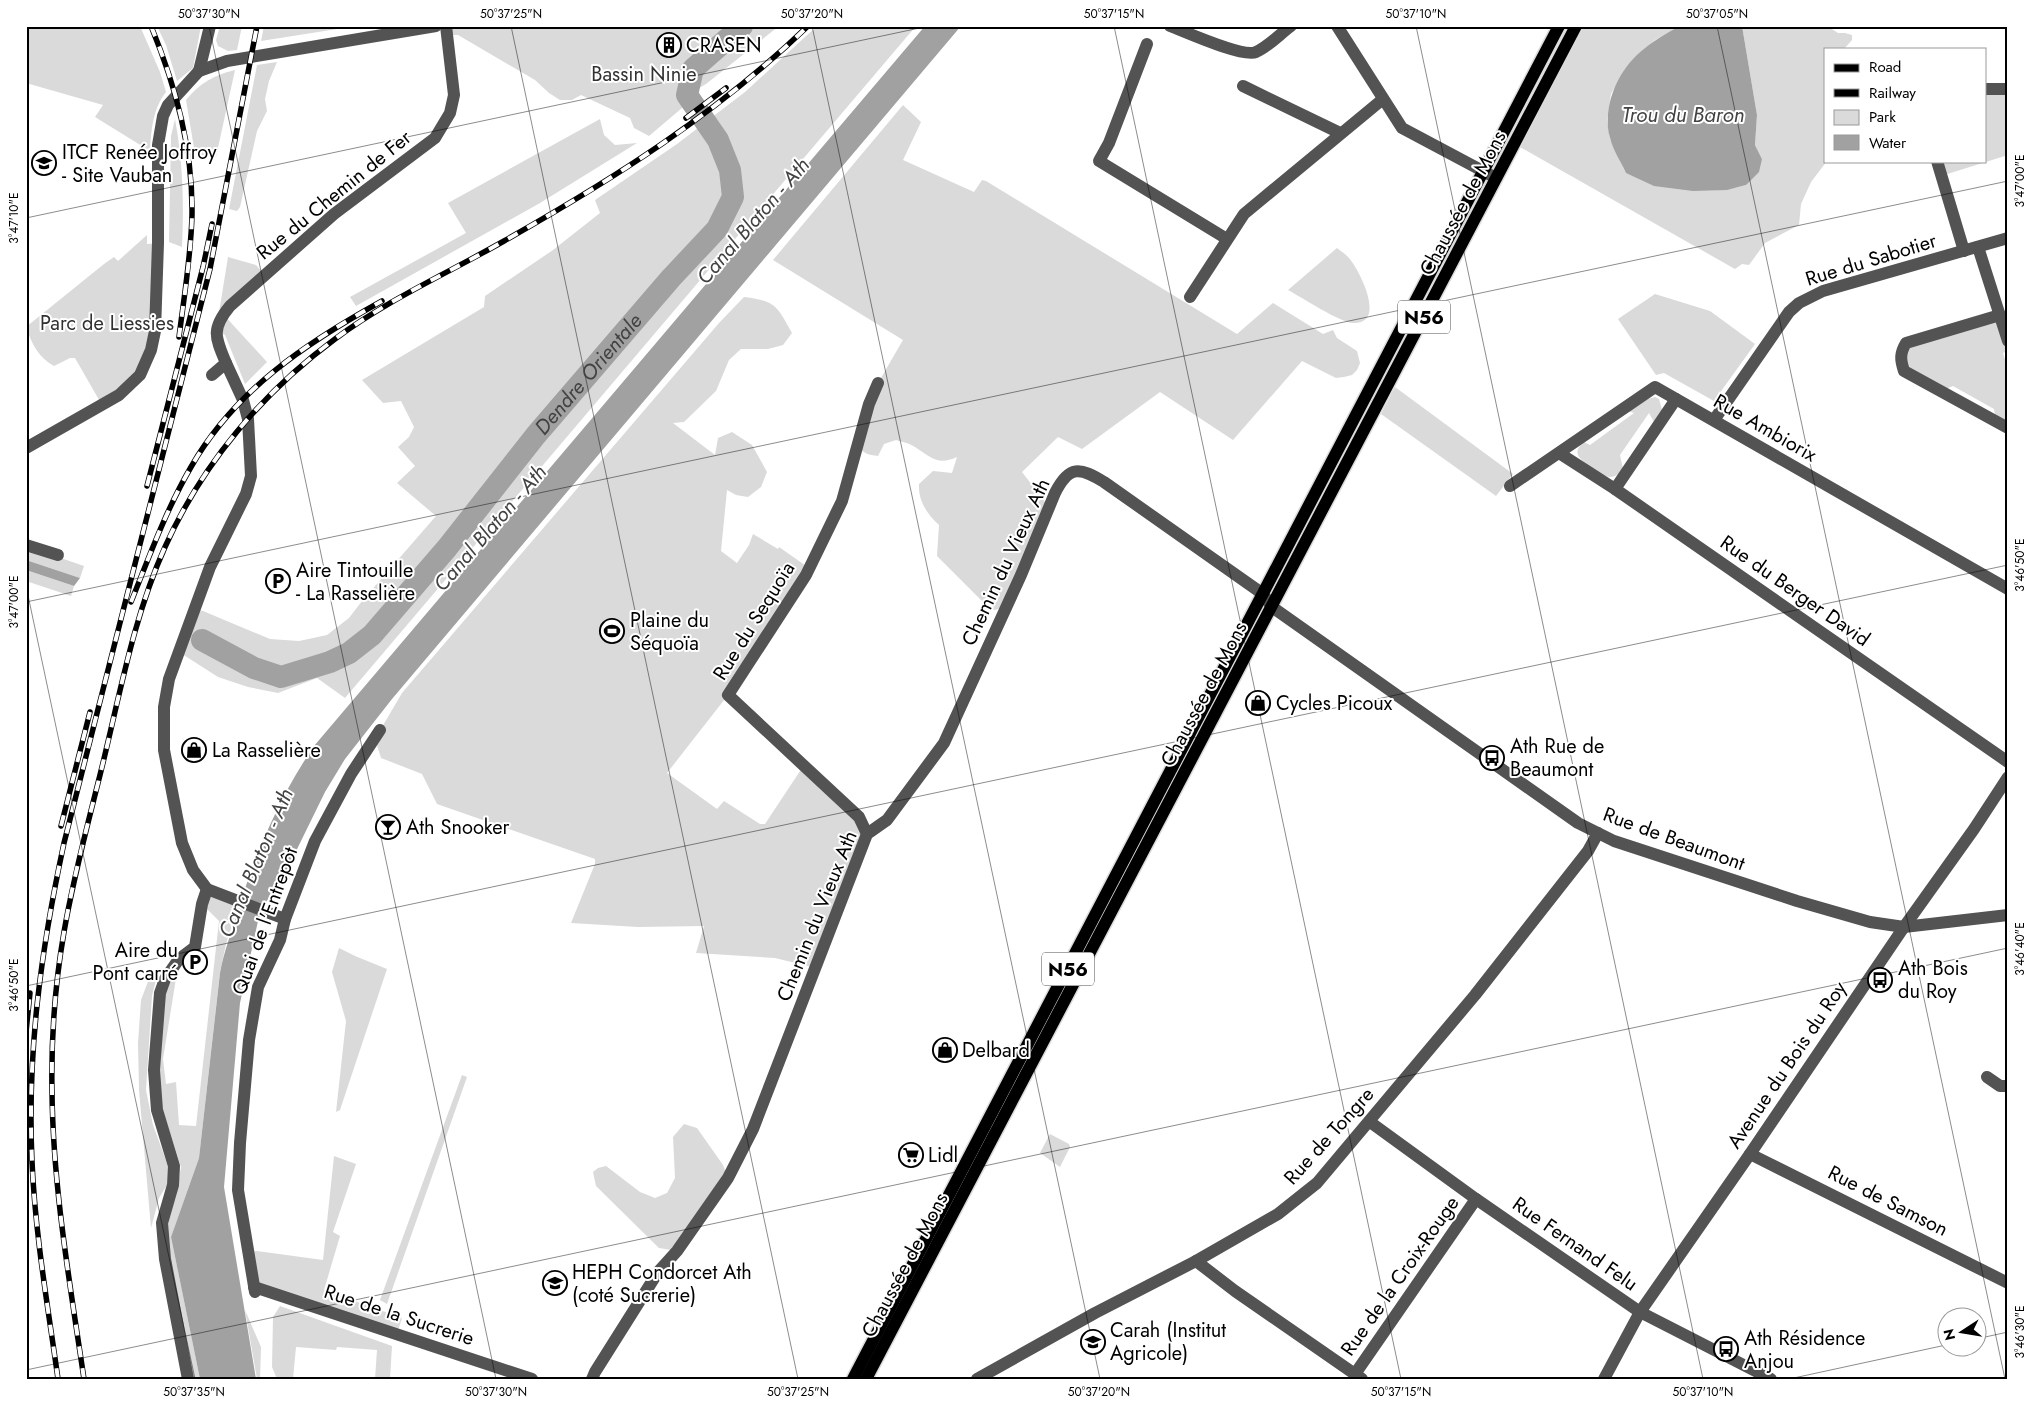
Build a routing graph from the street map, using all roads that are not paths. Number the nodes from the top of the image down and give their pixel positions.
1 (210, 26) edge
2 (436, 26) edge
3 (446, 26) edge
4 (1170, 26) edge
5 (1291, 26) edge
6 (1337, 26) edge
7 (1559, 26) edge
8 (1576, 26) edge
9 (1147, 44) dead end
10 (199, 71) junction
11 (1244, 86) dead end
12 (1986, 89) edge
13 (2008, 90) edge
14 (1383, 99) junction
15 (1340, 133) junction
16 (1937, 162) edge
17 (1482, 172) junction
18 (1496, 178) junction
19 (2008, 238) edge
20 (1227, 239) junction
21 (1978, 247) junction
22 (1964, 251) junction
23 (1190, 297) dead end
24 (2000, 315) junction
25 (2008, 342) edge
26 (226, 363) junction
27 (212, 375) dead end
28 (878, 383) dead end
29 (1676, 399) junction
30 (1714, 420) junction
31 (2008, 428) edge
32 (26, 448) edge
33 (1559, 453) junction
34 (1510, 486) dead end
35 (1615, 489) junction
36 (26, 544) edge
37 (58, 555) dead end
38 (2008, 589) edge
39 (1263, 594) junction
40 (1272, 606) junction
41 (380, 730) dead end
42 (2008, 762) edge
43 (2008, 777) edge
44 (868, 834) junction
45 (1598, 834) junction
46 (207, 889) junction
47 (2008, 915) edge
48 (285, 919) junction
49 (1904, 927) junction
50 (1987, 1077) dead end
51 (2008, 1086) edge
52 (1370, 1122) junction
53 (1750, 1154) junction
54 (1476, 1199) junction
55 (1196, 1261) junction
56 (2008, 1283) edge
57 (254, 1290) joint
58 (1640, 1312) junction
59 (1606, 1375) edge
60 (1358, 1376) edge
61 (188, 1379) edge
62 (532, 1379) edge
63 (592, 1379) edge
64 (853, 1379) edge
65 (866, 1379) edge
66 (977, 1379) edge
67 (1593, 1379) edge
68 (1771, 1379) edge

1 - 10 street
2 - 10 street
3 - 26 street, Rue du Chemin de Fer
4 - 5 street
6 - 14 street
7 - 17 main road, Chaussée de Mons / N56
8 - 18 main road, Chaussée de Mons / N56
9 - 20 street
10 - 32 street
11 - 15 street
12 - 13 street
14 - 15 street
14 - 17 street
15 - 20 street
16 - 22 street
17 - 18 street
17 - 39 main road, Chaussée de Mons / N56
18 - 40 main road, Chaussée de Mons / N56
19 - 21 street, Rue du Sabotier
20 - 23 street
21 - 22 street, Rue du Sabotier
21 - 24 street
22 - 30 street, Rue du Sabotier
24 - 25 street
24 - 31 street
26 - 27 street
26 - 46 street, Rue du Chemin de Fer
28 - 44 street, Rue du Sequoïa
29 - 30 street, Rue Ambiorix
29 - 33 street, Rue Ambiorix
29 - 35 street
30 - 38 street, Rue Ambiorix
33 - 34 street, Rue Ambiorix
33 - 35 street, Rue du Berger David
35 - 42 street, Rue du Berger David
36 - 37 street
39 - 40 street, Chemin du Vieux Ath
39 - 44 street, Chemin du Vieux Ath
39 - 64 main road, Chaussée de Mons / N56
40 - 45 street, Rue de Beaumont
40 - 65 main road, Chaussée de Mons / N56
41 - 48 street, Quai de l'Entrepôt
43 - 49 street, Avenue du Bois du Roy
44 - 63 street, Chemin du Vieux Ath
45 - 49 street, Rue de Beaumont
45 - 52 street, Rue de Tongre
46 - 48 street
46 - 61 street
47 - 49 street, Rue de Beaumont
48 - 57 street, Quai de l'Entrepôt
49 - 53 street, Avenue du Bois du Roy
50 - 51 street
52 - 54 street, Rue Fernand Felu
52 - 55 street, Rue de Tongre
53 - 56 street, Rue de Samson
53 - 58 street, Avenue du Bois du Roy
54 - 58 street, Rue Fernand Felu
54 - 60 street, Rue de la Croix-Rouge
55 - 60 street
55 - 66 street, Rue de Tongre
57 - 62 street, Rue de la Sucrerie
58 - 59 street, Avenue du Bois du Roy
58 - 68 street, Rue Fernand Felu
59 - 67 street

